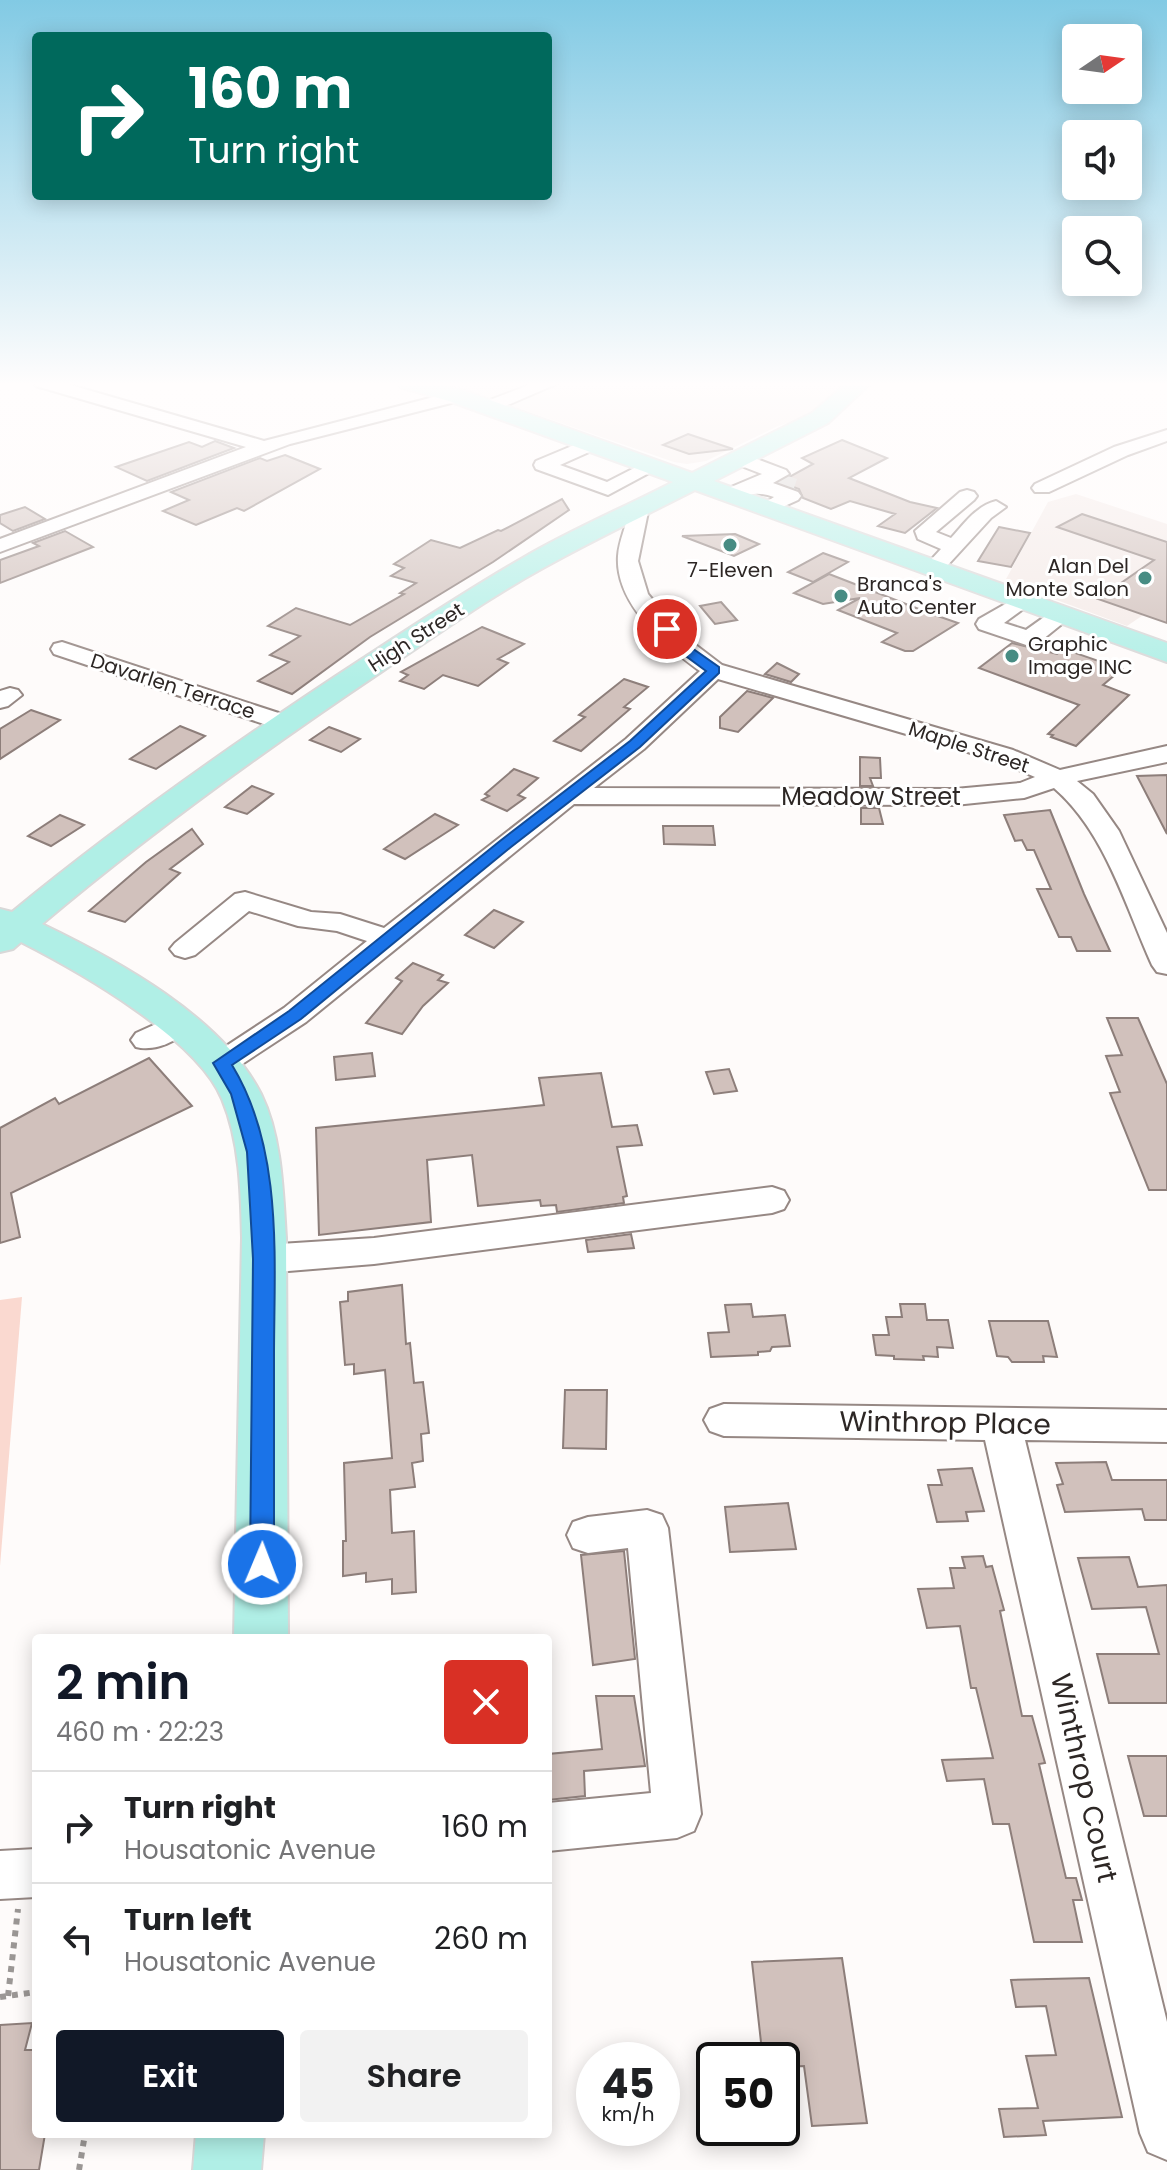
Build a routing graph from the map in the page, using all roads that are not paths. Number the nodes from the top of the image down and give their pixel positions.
1 (168, 483) edge
2 (604, 483) edge
3 (618, 483) edge
4 (686, 483) edge
5 (701, 483) edge
6 (1052, 483) edge
7 (613, 486) junction
8 (777, 486) joint
9 (1042, 488) dead end
10 (731, 494) junction
11 (967, 496) dead end
12 (641, 506) junction
13 (996, 507) dead end
14 (767, 508) junction
15 (0, 546) edge
16 (954, 547) junction
17 (933, 568) junction
18 (1023, 601) junction
19 (1062, 615) junction
20 (1006, 631) junction
21 (982, 647) dead end
22 (62, 649) dead end
23 (1167, 653) edge
24 (714, 670) junction
25 (285, 723) junction
26 (1167, 754) edge
27 (1058, 778) junction
28 (570, 796) junction
29 (7, 929) edge
30 (390, 939) junction
31 (185, 949) dead end
32 (1167, 965) edge
33 (222, 1063) junction
34 (772, 1200) dead end
35 (264, 1259) junction
36 (724, 1420) dead end
37 (1001, 1423) junction
38 (1167, 1426) edge
39 (588, 1535) dead end
40 (261, 1634) edge
41 (552, 1827) edge
42 (1167, 2133) edge
43 (230, 2138) edge
44 (227, 2170) edge

1 - 15 street
2 - 7 street
3 - 7 street
4 - 12 main road, High Street
5 - 10 main road
6 - 9 street
7 - 12 street
7 - 12 street
8 - 10 street
8 - 14 street
10 - 14 main road
11 - 16 street
12 - 24 street
12 - 25 main road, High Street
13 - 16 street
14 - 17 main road
16 - 17 street
17 - 18 main road
18 - 19 main road
18 - 20 street
19 - 20 street
19 - 23 main road
20 - 21 street
22 - 25 street, Davarlen Terrace
24 - 27 street, Maple Street
24 - 28 street
25 - 29 main road, High Street
26 - 27 street, Meadow Street
27 - 28 street, Meadow Street
27 - 32 street, Maple Street
28 - 30 street
29 - 33 main road
30 - 31 street
30 - 33 street
33 - 35 main road
34 - 35 street
35 - 40 main road
36 - 37 street, Winthrop Place
37 - 38 street, Winthrop Place
37 - 42 street, Winthrop Court
39 - 41 street
43 - 44 main road

